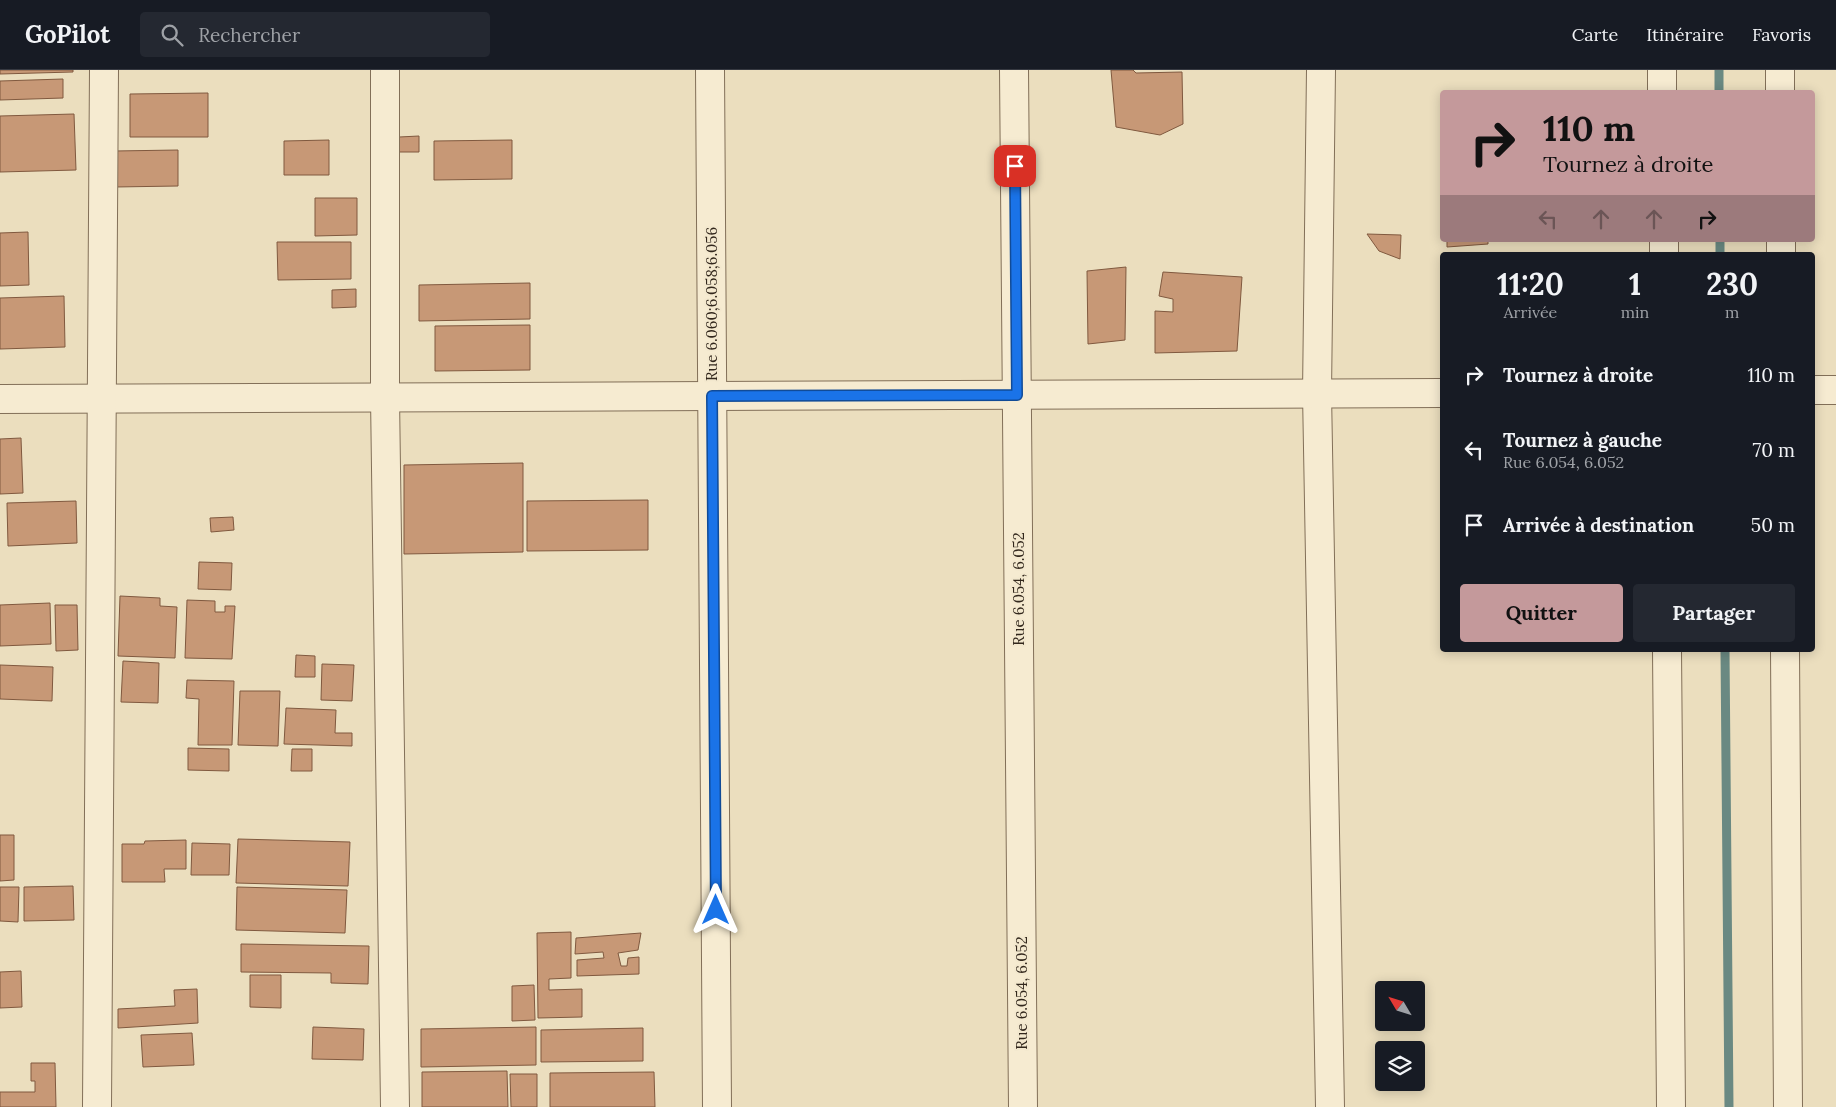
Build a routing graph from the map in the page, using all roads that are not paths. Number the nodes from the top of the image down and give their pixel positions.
1 (104, 70) edge
2 (384, 70) edge
3 (710, 70) edge
4 (1014, 70) edge
5 (1321, 70) edge
6 (1662, 70) edge
7 (1780, 70) edge
8 (1662, 90) edge
9 (1780, 90) edge
10 (1815, 390) edge
11 (1836, 390) edge
12 (1317, 393) junction
13 (1440, 393) edge
14 (1017, 395) junction
15 (712, 396) junction
16 (385, 397) junction
17 (0, 399) edge
18 (102, 399) junction
19 (1667, 652) edge
20 (1785, 652) edge
21 (98, 1107) edge
22 (395, 1107) edge
23 (717, 1107) edge
24 (1023, 1107) edge
25 (1330, 1107) edge
26 (1671, 1107) edge
27 (1788, 1107) edge

1 - 18 street
2 - 16 street
3 - 15 street, Rue 6.060;6.058;6.056
4 - 14 street, Rue 6.054, 6.052
5 - 12 street
6 - 8 street
7 - 9 street
10 - 11 street
12 - 13 street
12 - 14 street
12 - 25 street
14 - 15 street
14 - 24 street, Rue 6.054, 6.052
15 - 16 street
15 - 23 street, Rue 6.060;6.058;6.056
16 - 18 street
16 - 22 street
17 - 18 street
18 - 21 street
19 - 26 street
20 - 27 street

